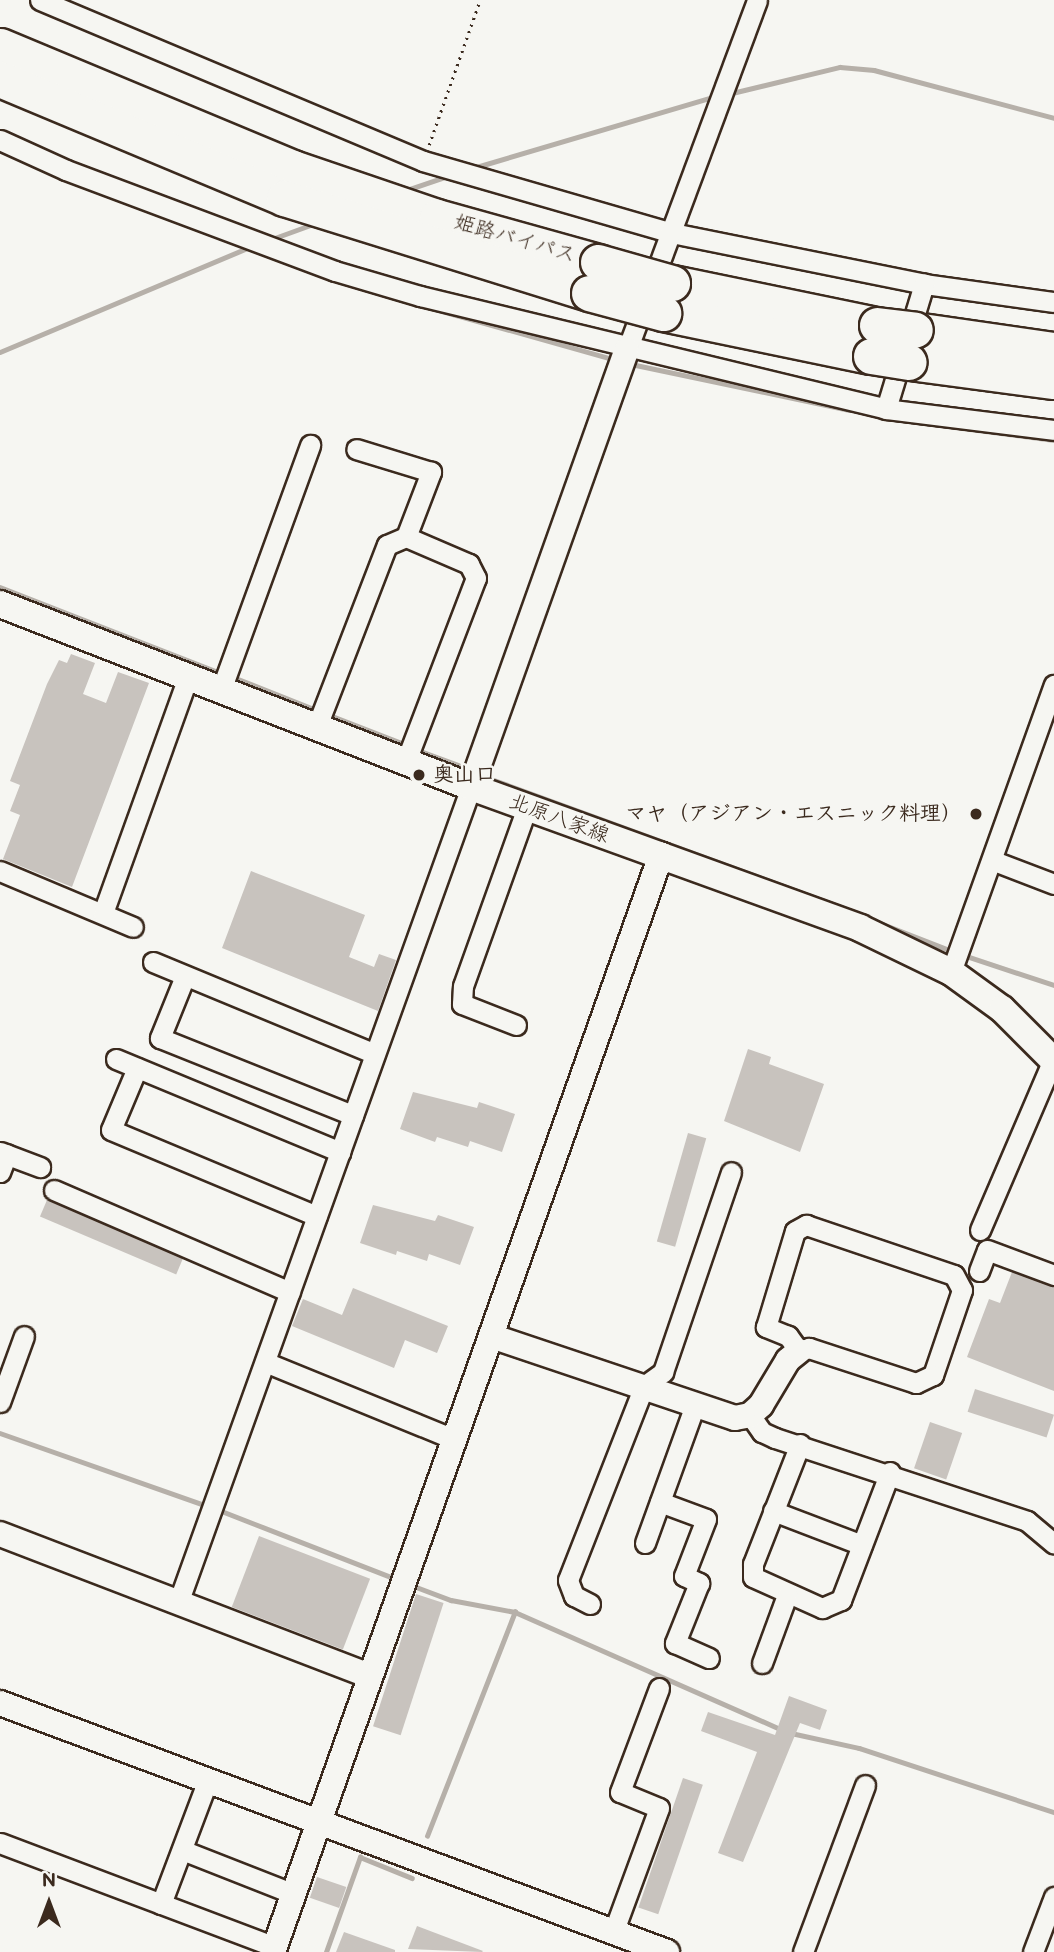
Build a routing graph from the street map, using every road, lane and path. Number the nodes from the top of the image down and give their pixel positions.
1 (40, 0) edge
2 (480, 0) edge
3 (757, 0) edge
4 (0, 46) edge
5 (0, 79) edge
6 (0, 140) edge
7 (423, 161) junction
8 (288, 183) junction
9 (671, 233) junction
10 (924, 284) junction
11 (1054, 302) edge
12 (912, 346) junction
13 (1054, 350) edge
14 (627, 351) junction
15 (1054, 382) edge
16 (886, 409) junction
17 (1054, 430) edge
18 (310, 445) dead end
19 (356, 449) dead end
20 (406, 537) junction
21 (0, 604) edge
22 (188, 677) junction
23 (226, 678) junction
24 (1054, 685) edge
25 (321, 715) junction
26 (410, 751) junction
27 (471, 787) junction
28 (527, 807) junction
29 (661, 855) junction
30 (993, 861) junction
31 (0, 871) edge
32 (1054, 884) edge
33 (103, 913) junction
34 (133, 927) dead end
35 (956, 960) junction
36 (153, 962) dead end
37 (185, 976) junction
38 (516, 1025) dead end
39 (375, 1054) junction
40 (116, 1059) dead end
41 (1054, 1060) edge
42 (137, 1068) junction
43 (353, 1115) junction
44 (340, 1152) junction
45 (2, 1160) edge
46 (40, 1167) dead end
47 (731, 1172) dead end
48 (54, 1190) dead end
49 (317, 1216) junction
50 (980, 1230) dead end
51 (979, 1271) dead end
52 (1054, 1275) edge
53 (290, 1292) junction
54 (24, 1336) dead end
55 (491, 1336) junction
56 (799, 1351) junction
57 (265, 1362) junction
58 (644, 1386) junction
59 (2, 1391) edge
60 (695, 1405) junction
61 (750, 1415) junction
62 (454, 1438) junction
63 (800, 1444) junction
64 (890, 1472) junction
65 (660, 1502) junction
66 (774, 1511) junction
67 (0, 1534) edge
68 (645, 1543) dead end
69 (1054, 1544) edge
70 (862, 1545) junction
71 (787, 1595) junction
72 (178, 1602) junction
73 (590, 1604) dead end
74 (709, 1658) dead end
75 (762, 1663) dead end
76 (369, 1676) junction
77 (659, 1688) dead end
78 (0, 1703) edge
79 (207, 1782) junction
80 (866, 1785) dead end
81 (318, 1825) junction
82 (0, 1843) edge
83 (182, 1850) junction
84 (294, 1894) junction
85 (1054, 1897) edge
86 (161, 1904) junction
87 (613, 1933) junction
88 (274, 1949) edge
89 (667, 1952) edge
90 (803, 1952) edge
91 (1033, 1952) edge

1 - 7 street
2 - 7 path
3 - 9 street
4 - 8 highway, 姫路バイパス
5 - 8 highway, 姫路バイパス
6 - 14 street
7 - 9 street
8 - 12 highway, 姫路バイパス, bridge
9 - 10 street
9 - 14 street
10 - 11 street
10 - 16 street
12 - 13 highway, 姫路バイパス
12 - 15 highway, 姫路バイパス
14 - 16 street
14 - 27 street
16 - 17 street
18 - 23 street
19 - 20 street
20 - 25 street
20 - 26 street
21 - 22 main road, 北原八家線
22 - 23 main road, 北原八家線
22 - 33 street
23 - 25 main road, 北原八家線
24 - 30 street
25 - 26 main road, 北原八家線
26 - 27 main road, 北原八家線
27 - 28 main road, 北原八家線
27 - 39 street
28 - 29 main road, 北原八家線
28 - 38 street
29 - 35 main road, 北原八家線
29 - 55 street
30 - 32 street
30 - 35 street
31 - 33 street
33 - 34 street
35 - 41 main road, 北原八家線
36 - 37 street
37 - 39 street
37 - 43 street
39 - 43 street
40 - 42 street
41 - 50 street
42 - 44 street
42 - 49 street
43 - 44 street
44 - 49 street
45 - 46 street
47 - 58 street
48 - 53 street
49 - 53 street
51 - 52 street
53 - 57 street
54 - 59 street
55 - 58 street
55 - 62 street
56 - 56 street
56 - 61 street
57 - 62 street
57 - 72 street
58 - 60 street
58 - 73 street
60 - 61 street
60 - 65 street
61 - 63 street
62 - 76 street
63 - 64 street
63 - 66 street
64 - 69 street
64 - 70 street
65 - 68 street
65 - 74 street
66 - 70 street
66 - 71 street
67 - 72 street
70 - 71 street
71 - 75 street
72 - 76 street
76 - 81 street
77 - 87 street
78 - 79 street
79 - 81 street
79 - 83 street
80 - 90 street
81 - 84 street
81 - 87 street
82 - 86 street
83 - 84 street
83 - 86 street
84 - 88 street
85 - 91 street
86 - 88 street
87 - 89 street

